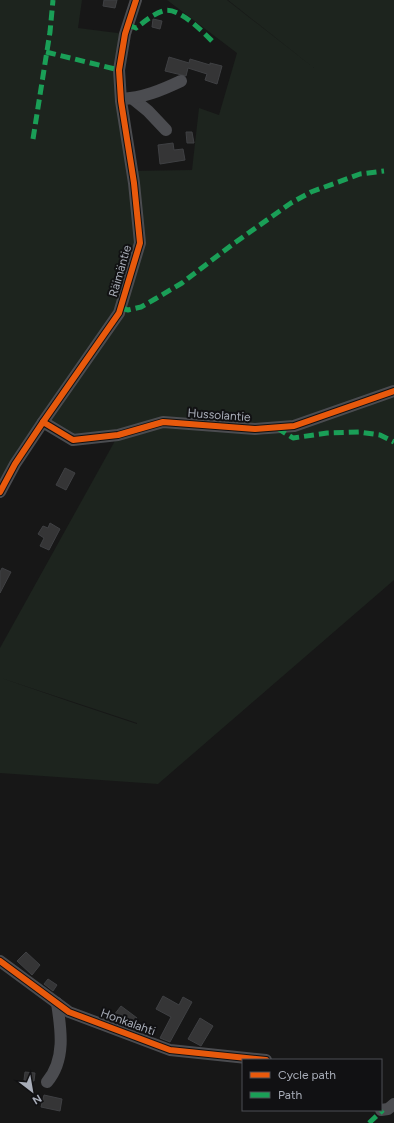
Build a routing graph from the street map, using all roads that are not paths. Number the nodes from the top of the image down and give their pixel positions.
1 (136, 0) edge
2 (181, 81) dead end
3 (127, 98) junction
4 (166, 130) dead end
5 (394, 392) edge
6 (43, 422) junction
7 (0, 492) edge
8 (0, 961) edge
9 (57, 1003) junction
10 (256, 1059) edge
11 (47, 1082) dead end
12 (394, 1104) edge
13 (382, 1110) edge

1 - 3 street, Räimäntie
2 - 3 street
3 - 4 street
3 - 6 street, Räimäntie
5 - 6 street, Hussolantie
6 - 7 street, Räimäntie
8 - 9 street, Honkalahti
9 - 10 street, Honkalahti
9 - 11 street
12 - 13 street

